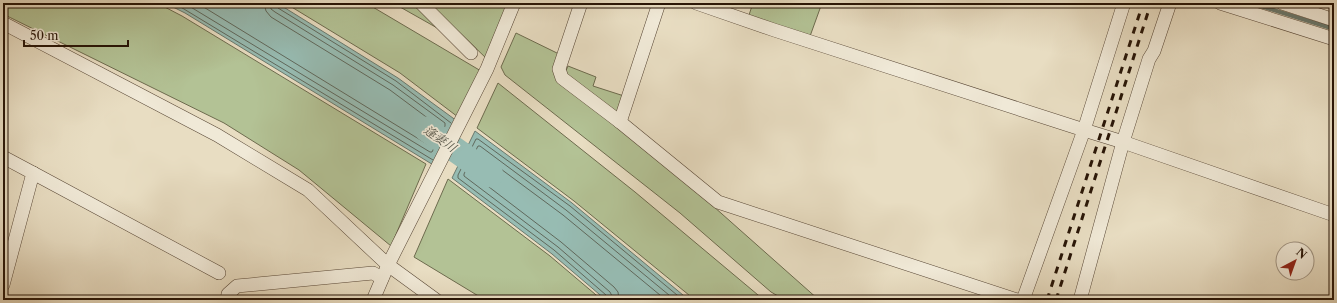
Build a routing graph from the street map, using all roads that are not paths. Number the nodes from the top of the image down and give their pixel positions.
1 (421, 3) edge
2 (514, 3) edge
3 (581, 3) edge
4 (659, 3) edge
5 (696, 3) edge
6 (1124, 3) edge
7 (1170, 3) edge
8 (1220, 3) edge
9 (1282, 3) edge
10 (1334, 20) edge
11 (3, 23) edge
12 (1334, 39) edge
13 (471, 53) dead end
14 (620, 122) junction
15 (1084, 130) junction
16 (1124, 142) junction
17 (3, 157) edge
18 (33, 172) junction
19 (1334, 215) edge
20 (388, 265) junction
21 (219, 273) dead end
22 (382, 278) junction
23 (3, 285) edge
24 (227, 300) edge
25 (373, 300) edge
26 (436, 300) edge
27 (1017, 300) edge
28 (1023, 300) edge
29 (1080, 300) edge

1 - 13 street
2 - 20 street
3 - 14 street
4 - 14 street
5 - 15 street
6 - 15 street
7 - 16 street
8 - 12 street
9 - 10 street
11 - 20 street
14 - 27 street
15 - 16 street
15 - 28 street
16 - 19 street
16 - 29 street
17 - 18 street
18 - 21 street
18 - 23 street
20 - 22 street
20 - 26 street
22 - 24 street
22 - 25 street

